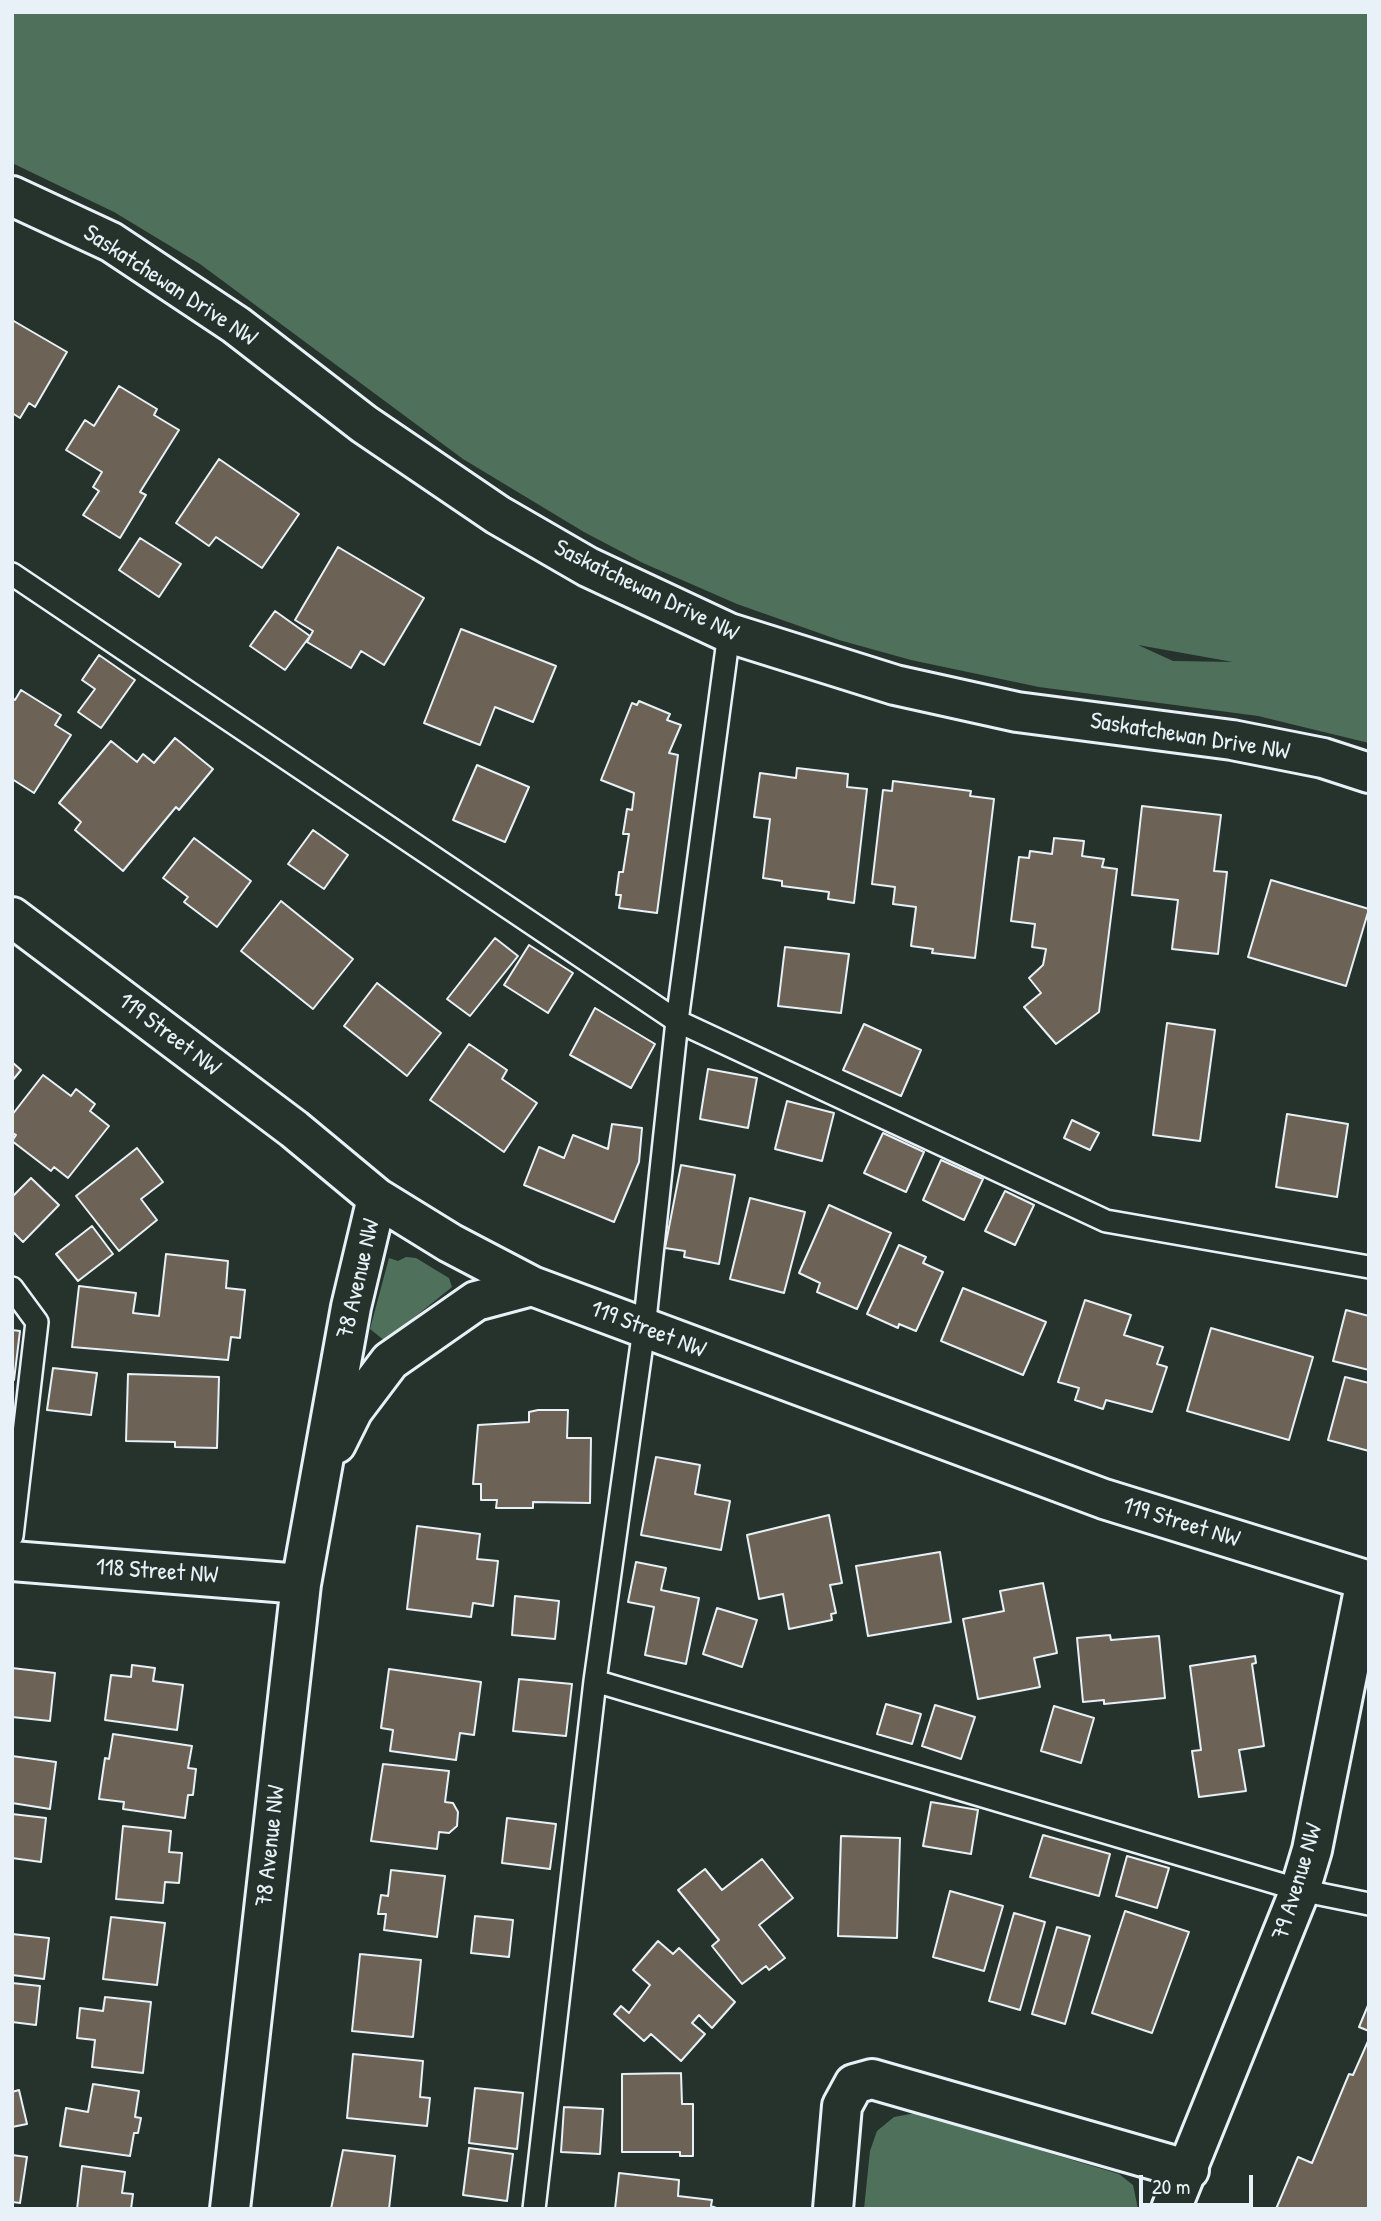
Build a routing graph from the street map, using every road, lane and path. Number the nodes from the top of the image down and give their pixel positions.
1 (12, 196) edge
2 (12, 574) edge
3 (729, 633) junction
4 (1369, 773) edge
5 (12, 918) edge
6 (677, 1021) junction
7 (377, 1198) junction
8 (1369, 1267) edge
9 (532, 1286) junction
10 (12, 1288) edge
11 (644, 1329) junction
12 (317, 1484) junction
13 (12, 1536) edge
14 (12, 1561) edge
15 (1367, 1581) edge
16 (302, 1584) junction
17 (595, 1681) junction
18 (1300, 1890) junction
19 (1369, 1904) edge
20 (1189, 2170) junction
21 (230, 2209) edge
22 (534, 2209) edge
23 (833, 2209) edge
24 (1171, 2209) edge

1 - 3 street, Saskatchewan Drive NW
2 - 6 lane
3 - 4 street, Saskatchewan Drive NW
3 - 6 lane
5 - 7 street, 119 Street NW
6 - 8 lane
6 - 11 lane
7 - 9 street, 119 Street NW
7 - 12 street, 78 Avenue NW
9 - 11 street, 119 Street NW
9 - 12 street, 78 Avenue NW
10 - 13 lane
11 - 15 street, 119 Street NW
11 - 17 lane
12 - 16 street, 78 Avenue NW
14 - 16 street, 118 Street NW
15 - 18 street, 79 Avenue NW
16 - 21 street, 78 Avenue NW
17 - 18 lane
17 - 22 lane
18 - 19 lane
18 - 20 street, 79 Avenue NW
20 - 23 street
20 - 24 street, 79 Avenue NW

